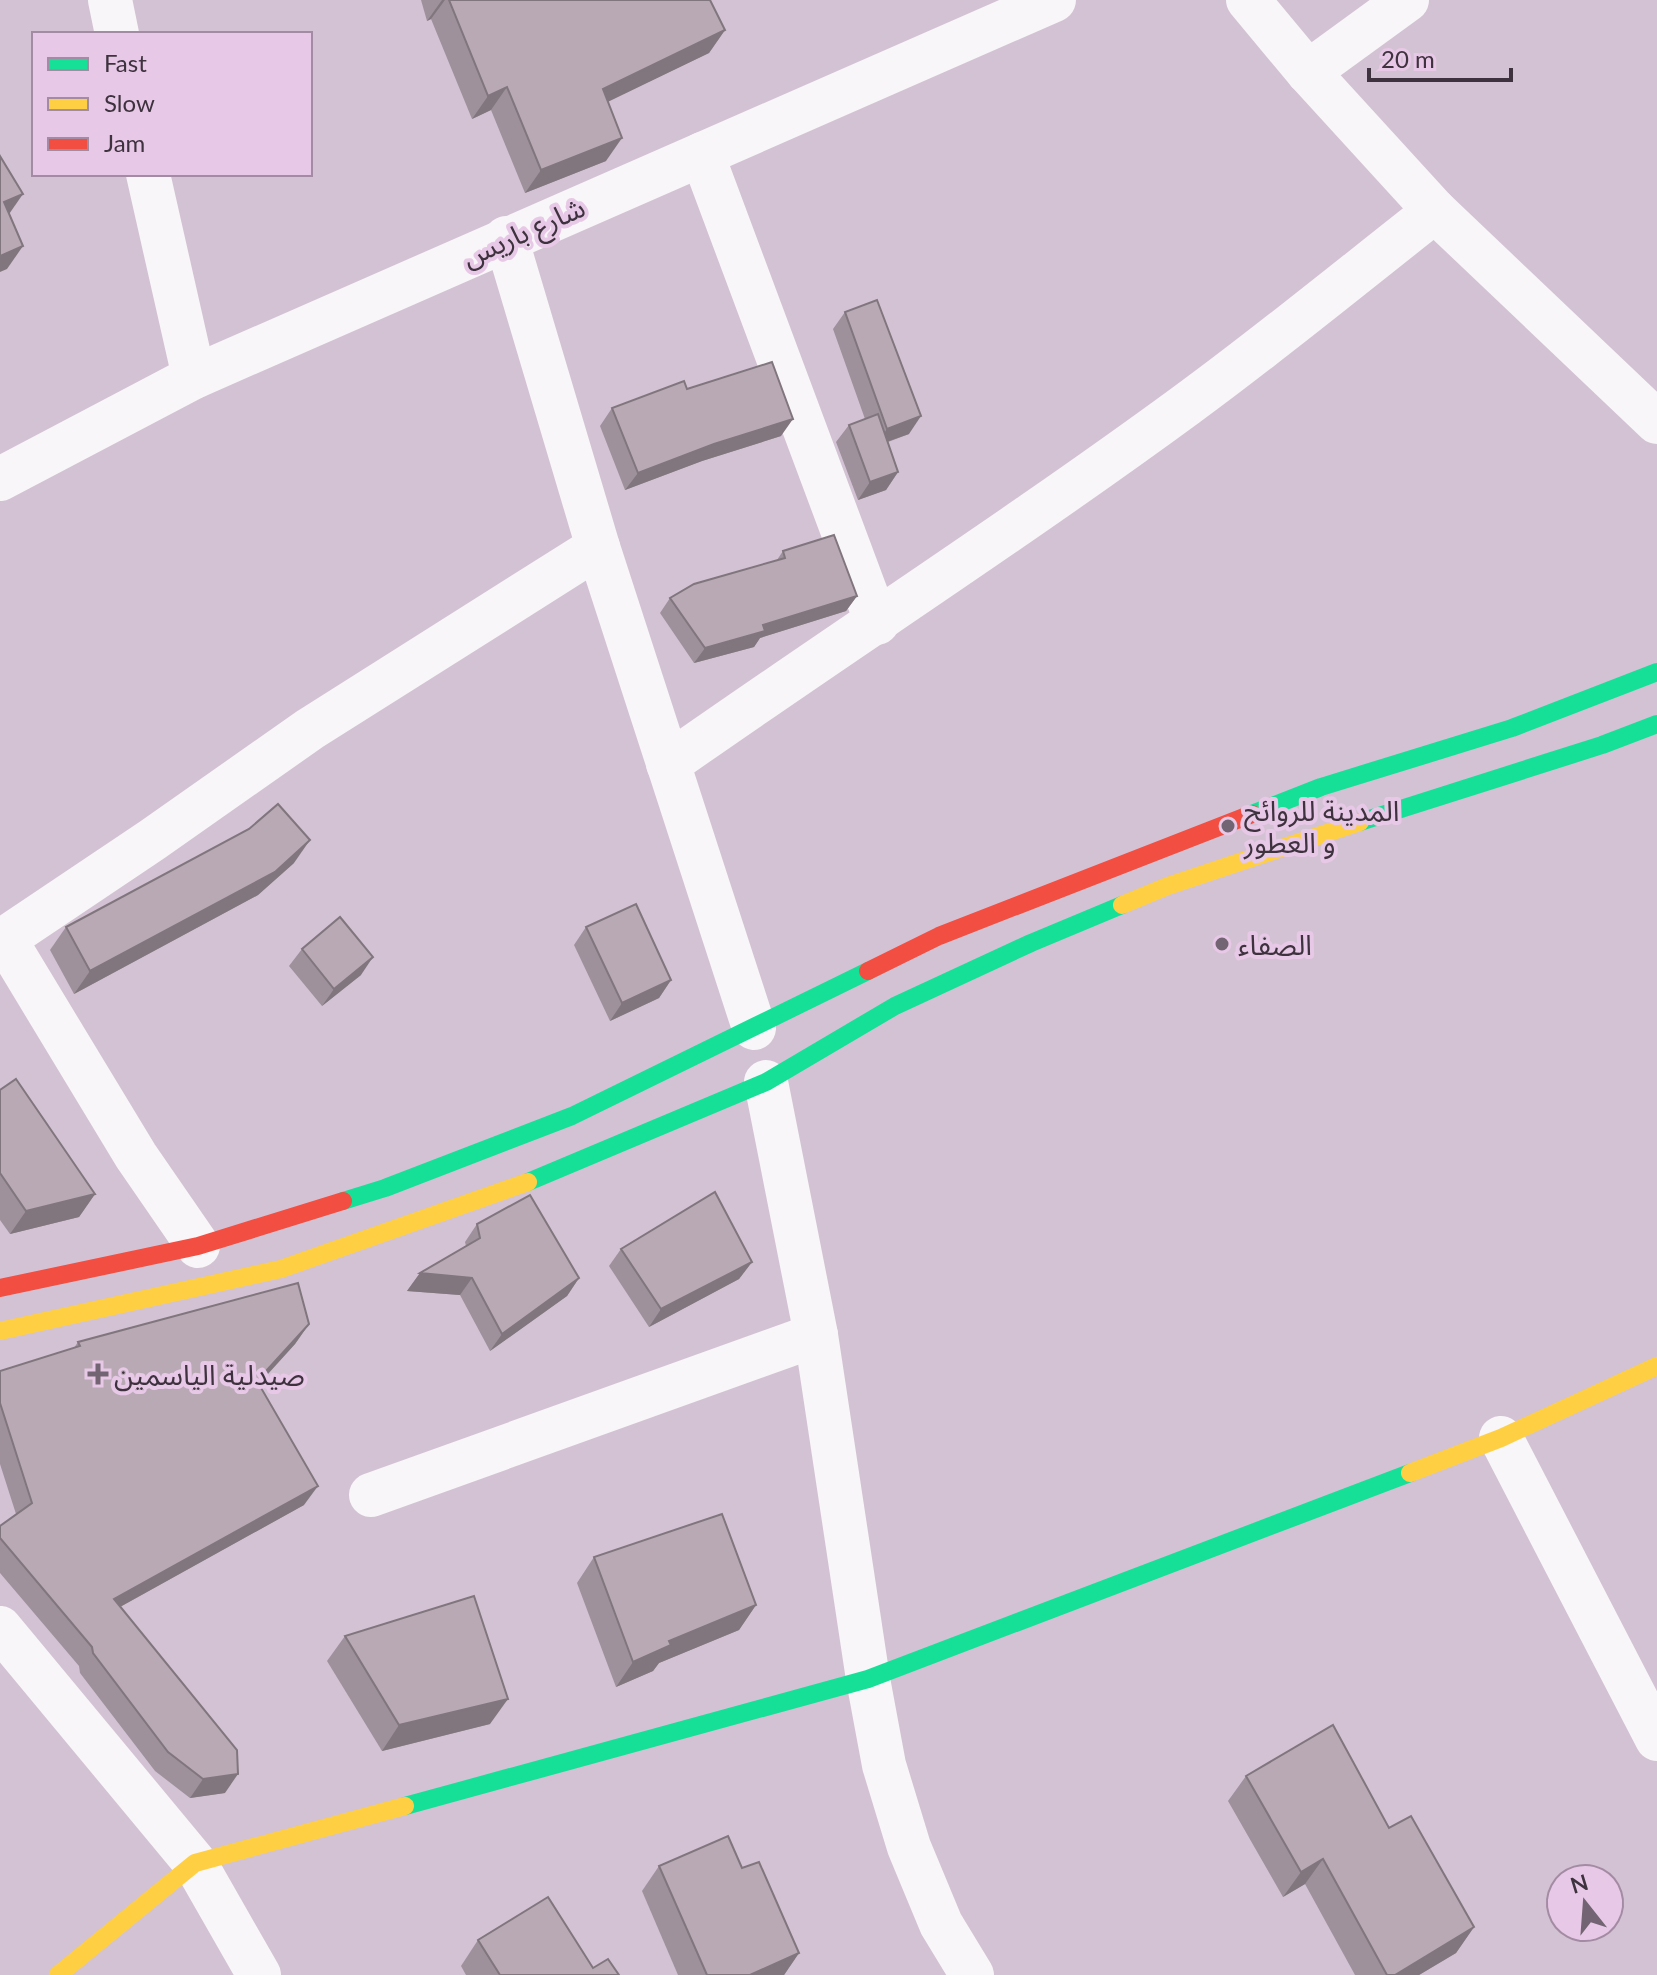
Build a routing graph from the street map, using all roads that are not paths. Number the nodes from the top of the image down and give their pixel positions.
1 (110, 0) edge
2 (1054, 0) edge
3 (1248, 0) edge
4 (1407, 0) edge
5 (117, 32) edge
6 (1308, 72) junction
7 (702, 154) junction
8 (148, 176) edge
9 (1435, 211) junction
10 (506, 238) junction
11 (194, 377) junction
12 (1657, 422) edge
13 (0, 479) edge
14 (598, 547) junction
15 (877, 623) junction
16 (1657, 672) edge
17 (1657, 724) edge
18 (668, 764) junction
19 (2, 940) edge
20 (754, 1028) junction
21 (766, 1082) junction
22 (198, 1246) junction
23 (0, 1288) edge
24 (0, 1331) edge
25 (816, 1335) junction
26 (1657, 1366) edge
27 (1501, 1438) junction
28 (371, 1495) dead end
29 (0, 1628) edge
30 (868, 1679) junction
31 (1657, 1739) edge
32 (195, 1863) junction
33 (58, 1975) edge
34 (259, 1975) edge
35 (972, 1975) edge

1 - 5 street
2 - 7 street, شارع باريس
3 - 6 street
4 - 6 street
6 - 9 street
7 - 10 street, شارع باريس
7 - 15 street
8 - 11 street
9 - 12 street
9 - 15 street
10 - 11 street, شارع باريس
10 - 14 street
11 - 13 street, شارع باريس
14 - 18 street
14 - 19 street
15 - 18 street
16 - 20 street
17 - 21 street
18 - 20 street
19 - 22 street
20 - 22 street
21 - 24 street
21 - 25 street
22 - 23 street
25 - 28 street
25 - 30 street
26 - 27 street
27 - 30 street
27 - 31 street
29 - 32 street
30 - 32 street
30 - 35 street
32 - 33 street
32 - 34 street

